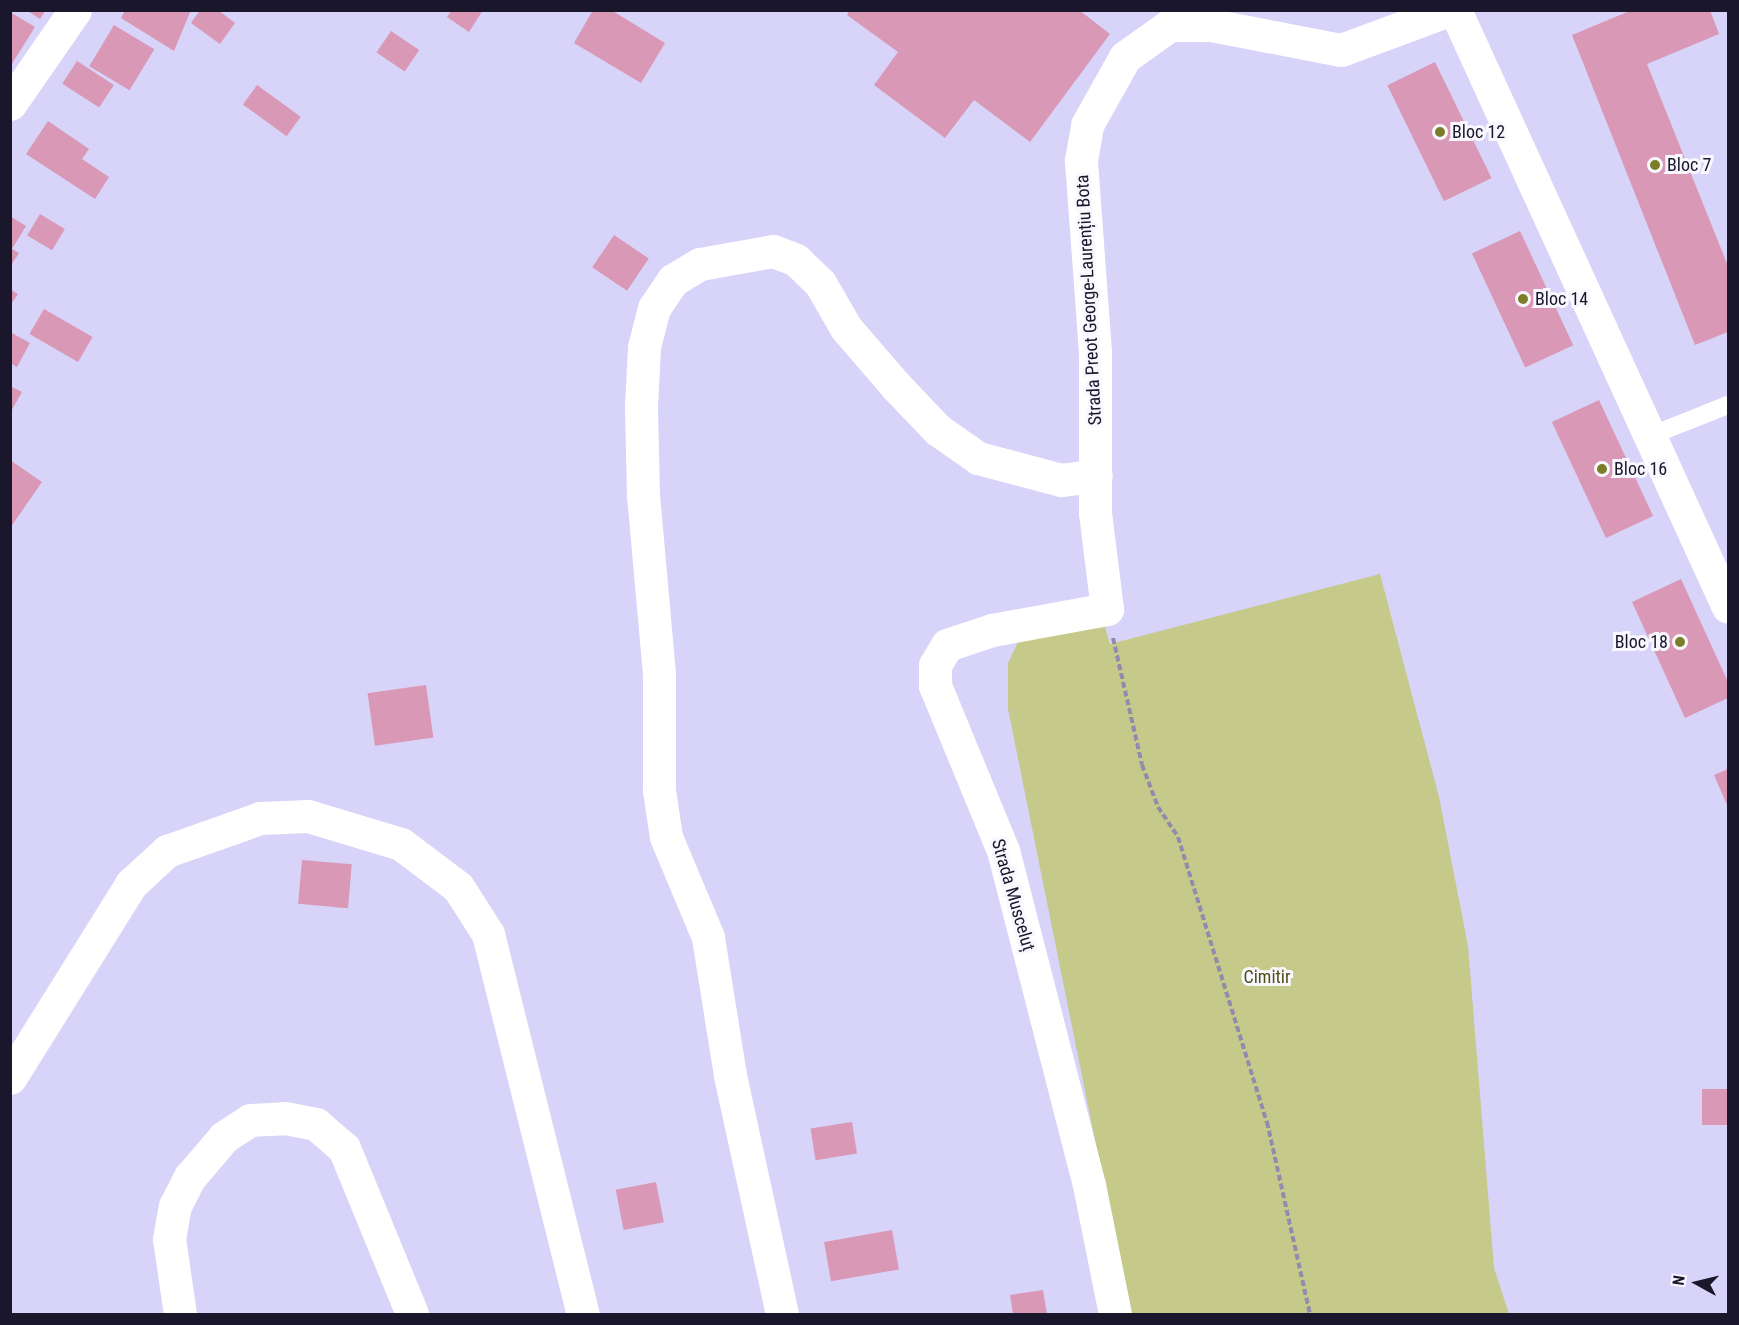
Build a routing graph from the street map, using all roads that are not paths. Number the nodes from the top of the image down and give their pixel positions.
1 (75, 10) edge
2 (1449, 10) edge
3 (1455, 10) edge
4 (10, 104) edge
5 (1728, 405) edge
6 (1650, 436) junction
7 (1096, 477) junction
8 (1728, 607) edge
9 (1107, 609) joint
10 (10, 1078) edge
11 (180, 1314) edge
12 (412, 1314) edge
13 (583, 1314) edge
14 (782, 1314) edge
15 (1115, 1314) edge

1 - 4 street
2 - 7 street, Strada Preot George-Laurențiu Bota
3 - 6 street
5 - 6 lane
6 - 8 street
7 - 9 street, Strada Preot George-Laurențiu Bota
7 - 14 street
9 - 15 street, Strada Musceluț
10 - 13 street
11 - 12 street

